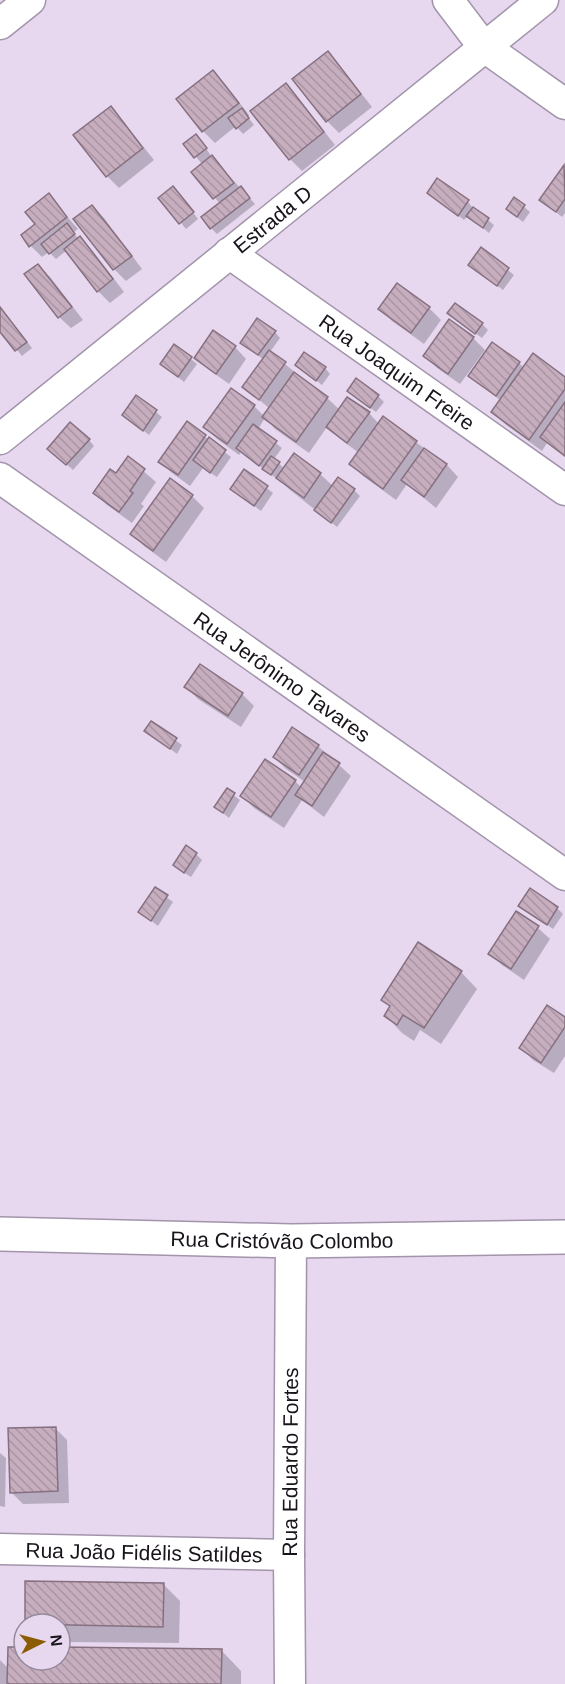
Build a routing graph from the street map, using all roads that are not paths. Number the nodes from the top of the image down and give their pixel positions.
1 (30, 0) edge
2 (448, 0) edge
3 (543, 0) edge
4 (0, 24) edge
5 (483, 46) junction
6 (565, 104) edge
7 (229, 253) junction
8 (0, 439) edge
9 (0, 478) edge
10 (565, 490) edge
11 (565, 875) edge
12 (0, 1234) edge
13 (565, 1237) edge
14 (291, 1241) junction
15 (0, 1549) edge
16 (289, 1555) junction
17 (290, 1684) edge

1 - 4 street
2 - 5 street
3 - 5 street, Estrada D
5 - 6 street
5 - 7 street, Estrada D
7 - 8 street, Estrada D
7 - 10 street, Rua Joaquim Freire
9 - 11 street, Rua Jerônimo Tavares
12 - 14 street, Rua Cristóvão Colombo
13 - 14 street, Rua Cristóvão Colombo
14 - 16 street, Rua Eduardo Fortes
15 - 16 street, Rua João Fidélis Satildes
16 - 17 street, Rua Eduardo Fortes

